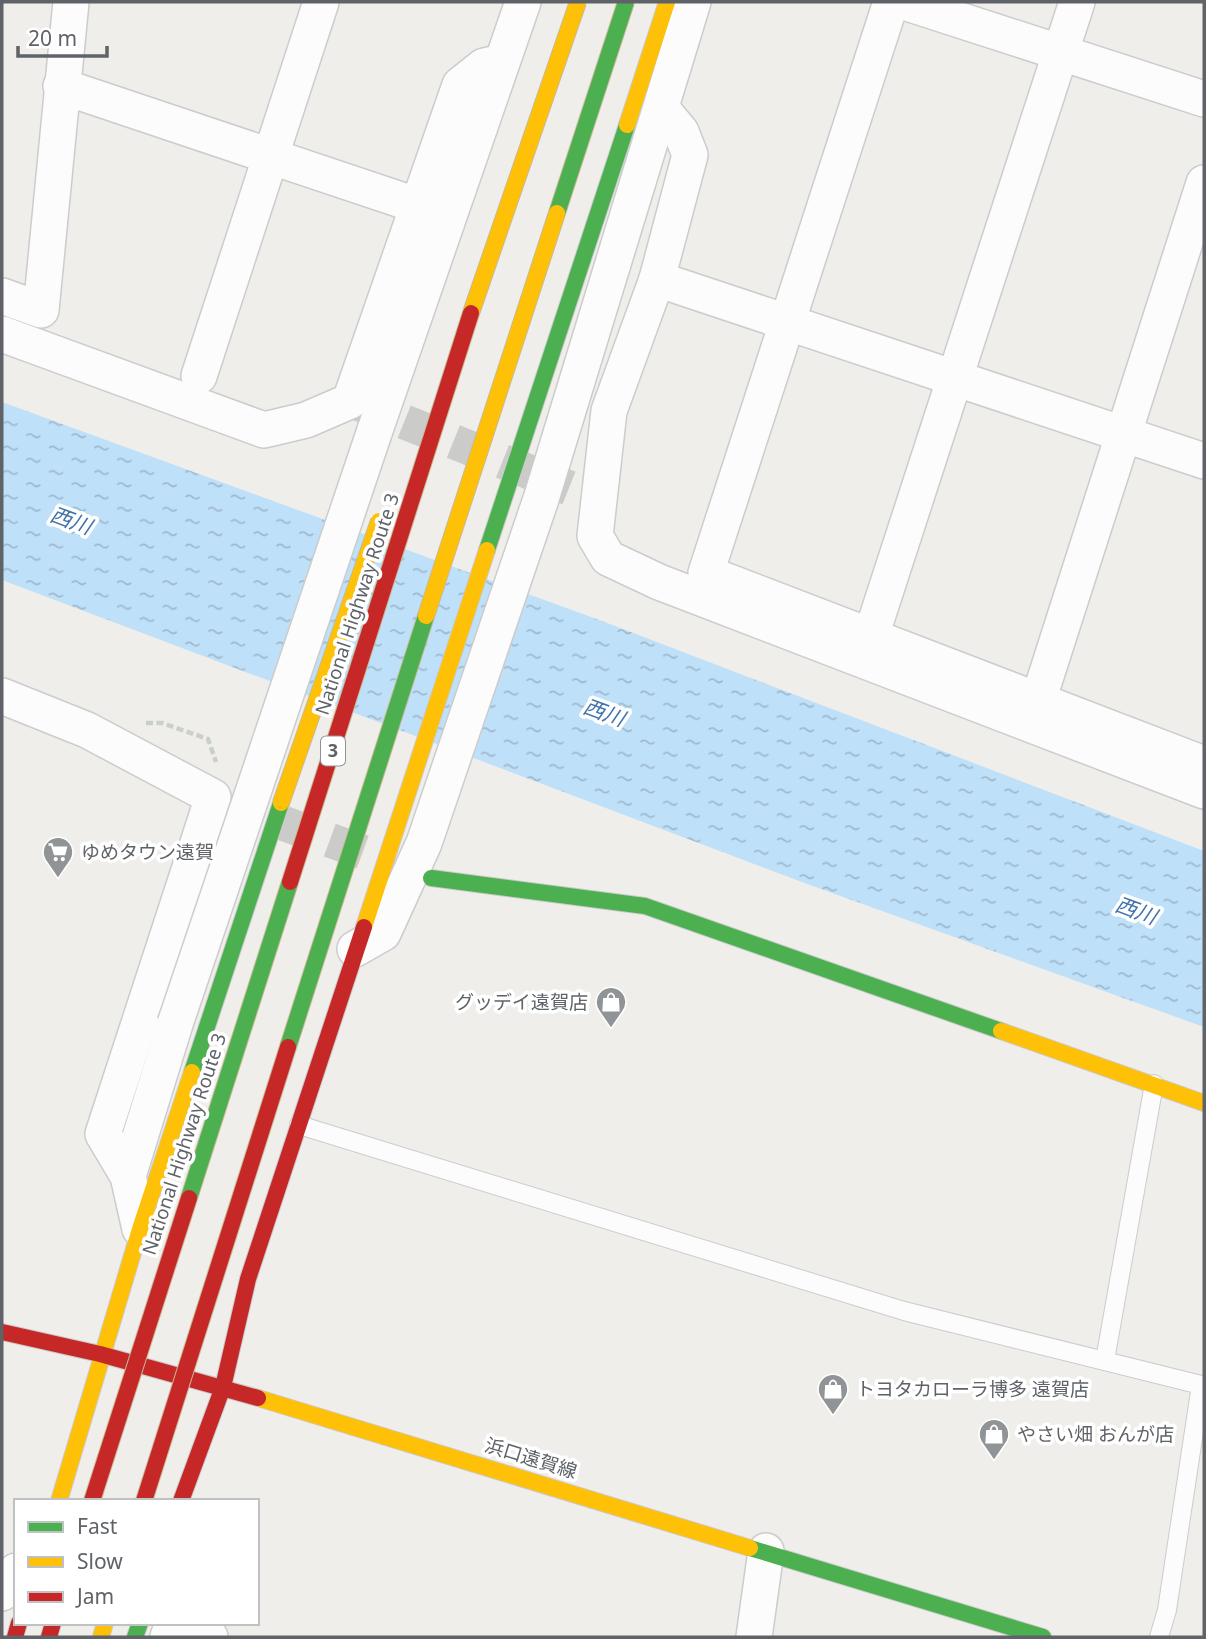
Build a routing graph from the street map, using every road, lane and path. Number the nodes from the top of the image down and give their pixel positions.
1 (72, 2) edge
2 (321, 2) edge
3 (523, 2) edge
4 (578, 2) edge
5 (626, 2) edge
6 (667, 2) edge
7 (693, 2) edge
8 (891, 2) edge
9 (904, 2) edge
10 (1077, 2) edge
11 (1060, 51) junction
12 (502, 62) junction
13 (61, 86) junction
14 (1204, 99) edge
15 (661, 108) junction
16 (270, 158) junction
17 (1204, 183) edge
18 (507, 202) junction
19 (419, 206) junction
20 (657, 279) junction
21 (2, 296) edge
22 (786, 321) junction
23 (2, 334) edge
24 (441, 354) dead end
25 (199, 376) dead end
26 (954, 377) junction
27 (1123, 434) junction
28 (1204, 461) edge
29 (570, 496) junction
30 (384, 508) dead end
31 (871, 636) junction
32 (2, 696) edge
33 (1038, 702) junction
34 (1204, 764) edge
35 (1204, 791) edge
36 (408, 839) junction
37 (431, 878) dead end
38 (355, 949) joint
39 (1154, 1084) junction
40 (1204, 1103) edge
41 (299, 1125) junction
42 (128, 1177) junction
43 (140, 1229) junction
44 (2, 1332) edge
45 (100, 1354) junction
46 (1105, 1360) junction
47 (223, 1387) junction
48 (60, 1499) edge
49 (93, 1499) edge
50 (145, 1499) edge
51 (182, 1499) edge
52 (766, 1551) junction
53 (14, 1572) edge
54 (2, 1592) edge
55 (197, 1625) edge
56 (210, 1637) edge
57 (754, 1637) edge
58 (1043, 1637) edge
59 (1159, 1637) edge

1 - 13 street
2 - 16 street
3 - 12 street
4 - 18 main road, National Highway Route 3 / 3, bridge
5 - 50 main road, bridge
6 - 36 main road
7 - 15 street
8 - 22 street
9 - 11 street
10 - 11 street
11 - 14 street
11 - 26 street
12 - 19 street
12 - 42 street, bridge
13 - 16 street
13 - 21 street
15 - 20 street
15 - 29 street
16 - 19 street
16 - 25 street
17 - 27 street
18 - 24 main road, 3, bridge
18 - 49 main road, National Highway Route 3 / 3, bridge
19 - 23 street
20 - 22 street
20 - 29 street
22 - 26 street
22 - 31 street
26 - 27 street
26 - 31 street
27 - 28 street
27 - 33 street
29 - 35 street
29 - 36 street
30 - 43 main road, 3, bridge
31 - 33 street
32 - 42 street
33 - 34 street
36 - 38 street
37 - 39 main road
38 - 41 main road
39 - 40 main road
39 - 46 lane
41 - 46 lane
41 - 47 main road
42 - 43 street
43 - 45 main road
44 - 45 main road, 浜口遠賀線
45 - 47 main road, 浜口遠賀線
45 - 48 main road
46 - 59 lane
47 - 51 main road
47 - 52 main road, 浜口遠賀線
52 - 57 street
52 - 58 main road, 浜口遠賀線
53 - 54 street
55 - 56 street

